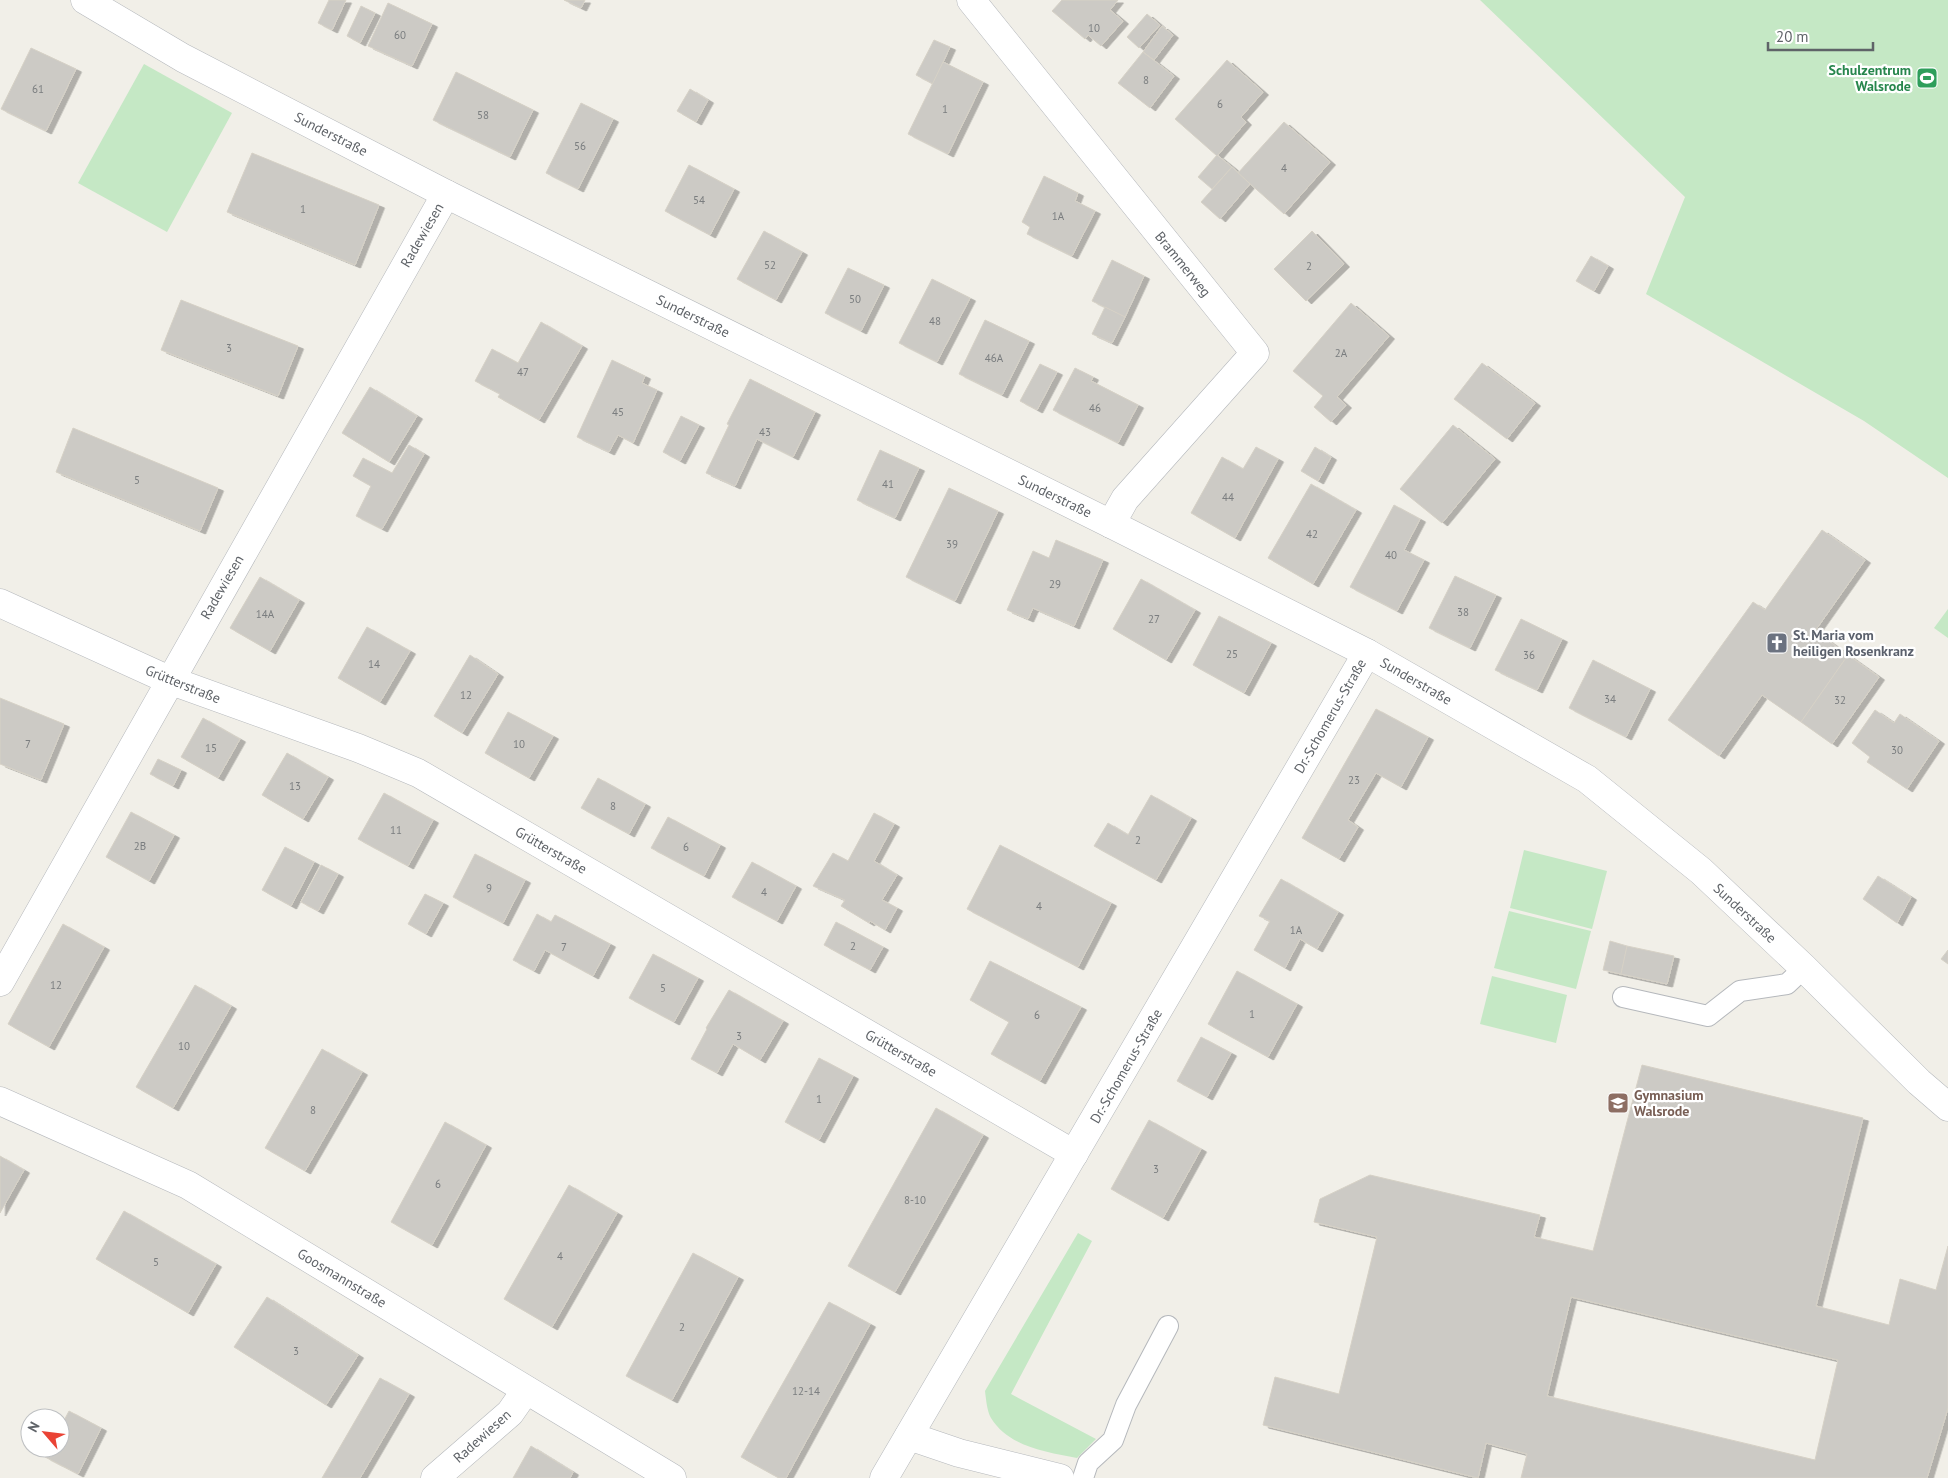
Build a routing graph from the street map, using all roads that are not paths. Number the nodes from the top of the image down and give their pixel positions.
1 (85, 0) edge
2 (971, 0) edge
3 (446, 194) junction
4 (1112, 524) junction
5 (0, 603) edge
6 (1367, 653) junction
7 (169, 680) junction
8 (1804, 968) junction
9 (0, 982) edge
10 (1623, 997) dead end
11 (0, 1101) edge
12 (1948, 1107) edge
13 (1074, 1154) junction
14 (1168, 1326) dead end
15 (526, 1390) junction
16 (909, 1436) junction
17 (435, 1478) edge
18 (672, 1478) edge
19 (884, 1478) edge
20 (1060, 1478) edge
21 (1083, 1478) edge

1 - 3 street, Sunderstraße
2 - 4 street, Brammerweg
3 - 4 street, Sunderstraße
3 - 7 street, Radewiesen
4 - 6 street, Sunderstraße
5 - 7 street, Grütterstraße
6 - 8 street, Sunderstraße
6 - 13 street, Dr.-Schomerus-Straße
7 - 9 street, Radewiesen
7 - 13 street, Grütterstraße
8 - 10 lane
8 - 12 street, Sunderstraße
11 - 15 street, Goosmannstraße
13 - 16 street, Dr.-Schomerus-Straße
14 - 21 lane
15 - 17 street, Radewiesen
15 - 18 street, Goosmannstraße
16 - 19 street, Dr.-Schomerus-Straße
16 - 20 street

